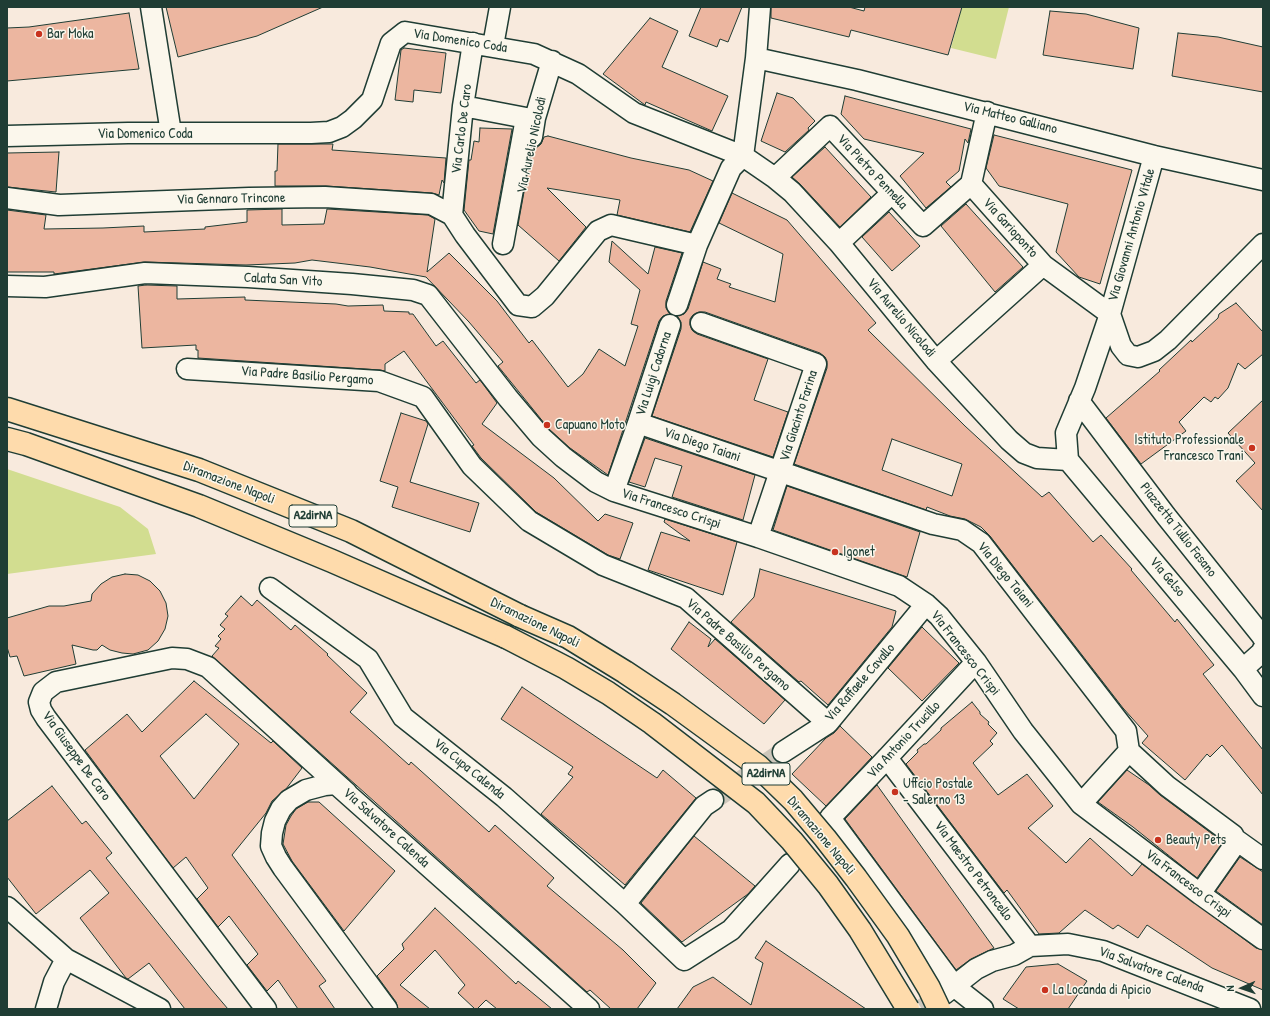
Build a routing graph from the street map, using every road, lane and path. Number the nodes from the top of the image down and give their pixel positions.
1 (151, 7) edge
2 (500, 7) edge
3 (760, 7) edge
4 (472, 43) junction
5 (493, 46) junction
6 (756, 58) junction
7 (552, 62) junction
8 (464, 106) junction
9 (987, 112) junction
10 (171, 133) junction
11 (7, 136) edge
12 (743, 156) junction
13 (1154, 156) junction
14 (775, 178) junction
15 (1263, 180) edge
16 (971, 184) junction
17 (892, 192) junction
18 (7, 198) edge
19 (452, 215) junction
20 (839, 243) junction
21 (1263, 244) edge
22 (697, 245) junction
23 (1043, 265) junction
24 (7, 286) edge
25 (677, 305) dead end
26 (1110, 314) junction
27 (702, 324) dead end
28 (670, 325) dead end
29 (936, 361) junction
30 (187, 369) dead end
31 (508, 398) joint
32 (1079, 401) junction
33 (7, 409) edge
34 (638, 423) junction
35 (7, 439) edge
36 (1068, 460) junction
37 (780, 472) junction
38 (614, 491) junction
39 (758, 537) junction
40 (270, 588) dead end
41 (926, 604) junction
42 (1263, 638) edge
43 (1263, 648) edge
44 (976, 662) junction
45 (1244, 669) junction
46 (1263, 696) edge
47 (828, 723) junction
48 (1129, 751) junction
49 (783, 752) tunnel mouth
50 (887, 758) junction
51 (347, 793) junction
52 (713, 800) tunnel mouth
53 (1081, 804) junction
54 (1235, 839) junction
55 (1263, 859) edge
56 (790, 864) dead end
57 (1200, 894) junction
58 (625, 904) junction
59 (7, 907) edge
60 (1263, 939) edge
61 (1030, 946) junction
62 (66, 959) junction
63 (946, 997) edge
64 (46, 1009) edge
65 (160, 1009) edge
66 (266, 1009) edge
67 (387, 1009) edge
68 (589, 1009) edge
69 (908, 1009) edge
70 (983, 1009) edge
71 (1250, 1009) edge

1 - 10 street
2 - 5 street
3 - 6 street
4 - 5 street, Via Domenico Coda
4 - 8 street, Via Carlo De Caro
4 - 10 street, Via Domenico Coda
5 - 7 street, Via Domenico Coda
6 - 9 street, Via Matteo Galliano
6 - 12 street
7 - 8 street, Via Aurelio Nicolodi
7 - 12 street, Via Domenico Coda
8 - 19 street, Via Carlo De Caro
9 - 13 street, Via Matteo Galliano
9 - 16 street
10 - 11 street, Via Domenico Coda
12 - 14 street, Via Aurelio Nicolodi
12 - 22 street
13 - 15 street, Via Matteo Galliano
13 - 26 street, Via Giovanni Antonio Vitale
14 - 17 street, Via Pietro Pennella
14 - 20 street, Via Aurelio Nicolodi
16 - 17 street, Via Pietro Pennella
16 - 23 street, Via Garioponto
17 - 20 street
18 - 19 street, Via Gennaro Trincone
19 - 22 street
20 - 29 street, Via Aurelio Nicolodi
21 - 26 street
22 - 25 street
23 - 26 street, Via Garioponto
23 - 29 street
24 - 31 street, Calata San Vito
26 - 32 street, Via Giovanni Antonio Vitale
27 - 37 street, Via Giacinto Farina
28 - 34 street, Via Luigi Cadorna
29 - 36 street, Via Aurelio Nicolodi
30 - 47 street, Via Padre Basilio Pergamo
31 - 38 street, Via Francesco Crispi
32 - 36 street, Via Giovanni Antonio Vitale
32 - 42 street, Piazzetta Tullio Fasano
33 - 63 highway, Diramazione Napoli / A2dirNA, bridge
34 - 37 street, Via Diego Taiani
34 - 38 street, Via Luigi Cadorna
35 - 69 highway, Diramazione Napoli / A2dirNA, bridge
36 - 45 street, Via Gelso
37 - 39 street, Via Giacinto Farina
37 - 48 street, Via Diego Taiani
38 - 39 street, Via Francesco Crispi
39 - 41 street, Via Francesco Crispi
40 - 58 street, Via Cupa Calenda
41 - 44 street, Via Francesco Crispi
41 - 47 street, Via Raffaele Cavallo
43 - 45 street
44 - 50 street, Via Antonio Trucillo
44 - 53 street, Via Francesco Crispi
45 - 46 street, Via Gelso
47 - 49 street, Via Raffaele Cavallo
48 - 53 street
48 - 54 street
50 - 61 street, Via Maestro Petroncello
50 - 63 street, Via Antonio Trucillo
51 - 66 street, Via Giuseppe De Caro
51 - 67 street, Via Salvatore Calenda
51 - 68 street, Via Salvatore Calenda
52 - 58 street
53 - 57 street, Via Francesco Crispi
54 - 55 street
54 - 57 street
56 - 58 street, Via Cupa Calenda
57 - 60 street, Via Francesco Crispi
59 - 62 street
61 - 63 street, Via Salvatore Calenda
61 - 71 street, Via Salvatore Calenda
62 - 64 street
62 - 65 street
63 - 70 street

